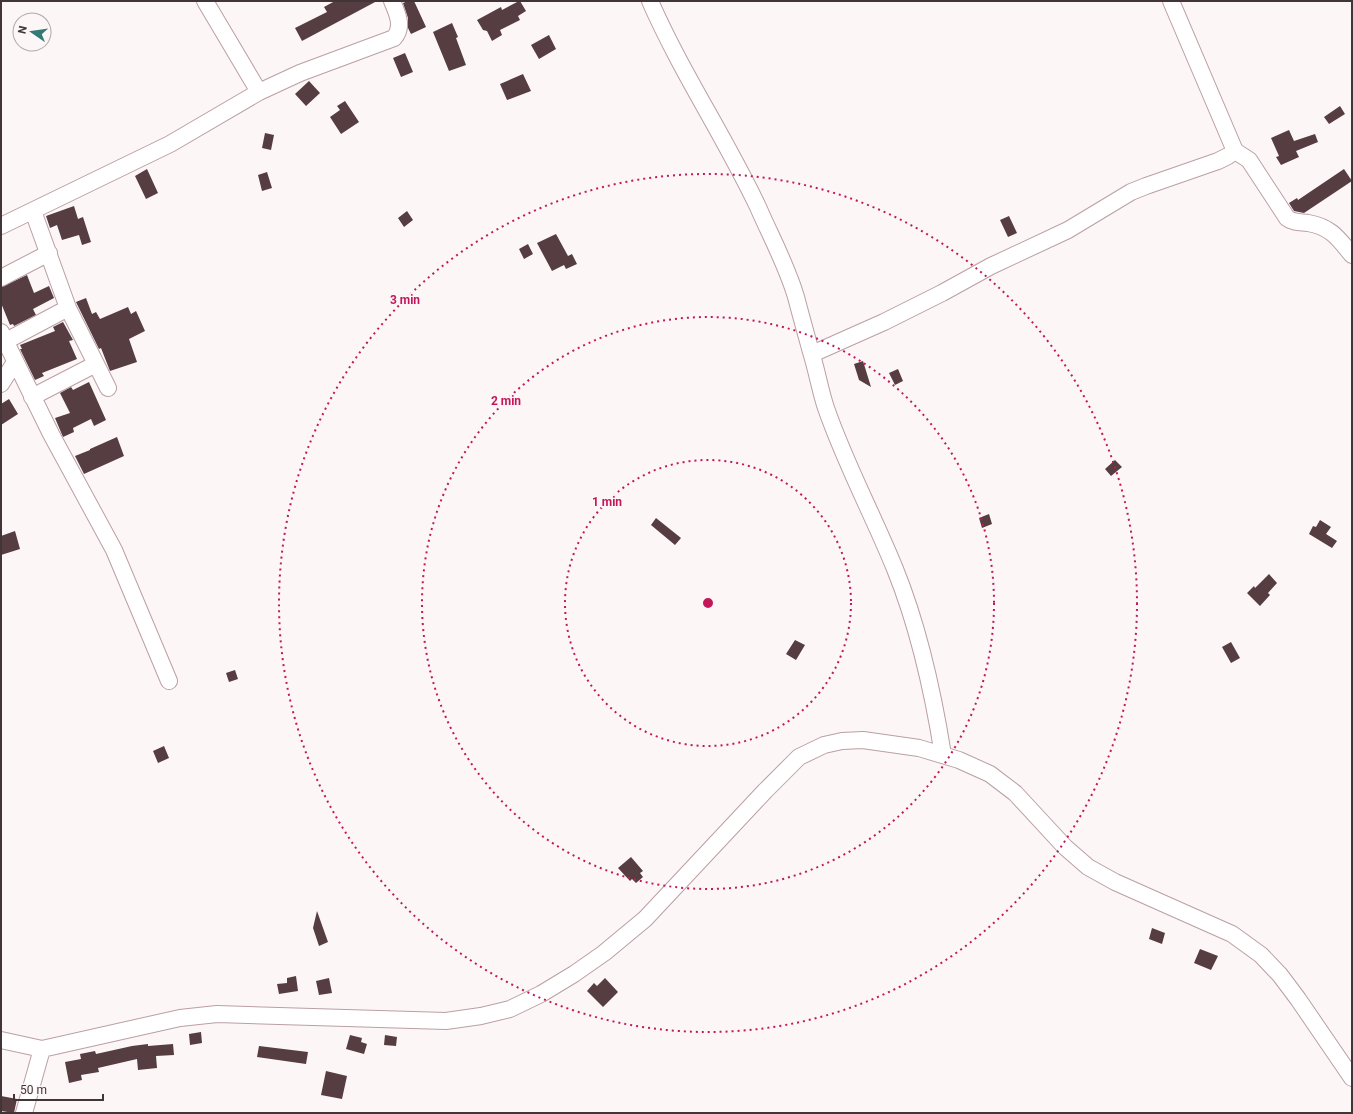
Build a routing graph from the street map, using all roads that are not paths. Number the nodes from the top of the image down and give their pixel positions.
1 (205, 1) edge
2 (392, 1) edge
3 (650, 1) edge
4 (1171, 1) edge
5 (259, 92) junction
6 (1235, 151) junction
7 (33, 210) junction
8 (1, 226) edge
9 (49, 253) junction
10 (1352, 255) edge
11 (1, 278) edge
12 (68, 308) junction
13 (3, 337) edge
14 (812, 354) junction
15 (15, 362) junction
16 (96, 364) junction
17 (1, 384) edge
18 (108, 388) dead end
19 (32, 397) junction
20 (169, 681) dead end
21 (943, 755) junction
22 (1, 1040) edge
23 (42, 1049) junction
24 (1352, 1078) edge
25 (24, 1113) edge

1 - 5 street
2 - 5 street
3 - 14 street
4 - 6 street
5 - 7 street
6 - 10 street
6 - 14 street
7 - 8 street
7 - 9 street
9 - 11 street
9 - 12 street
12 - 13 street
12 - 16 street
13 - 15 street
14 - 21 street
15 - 17 street
15 - 19 street
16 - 18 street
16 - 19 street
19 - 20 street
21 - 23 street
21 - 24 street
22 - 23 street
23 - 25 street

